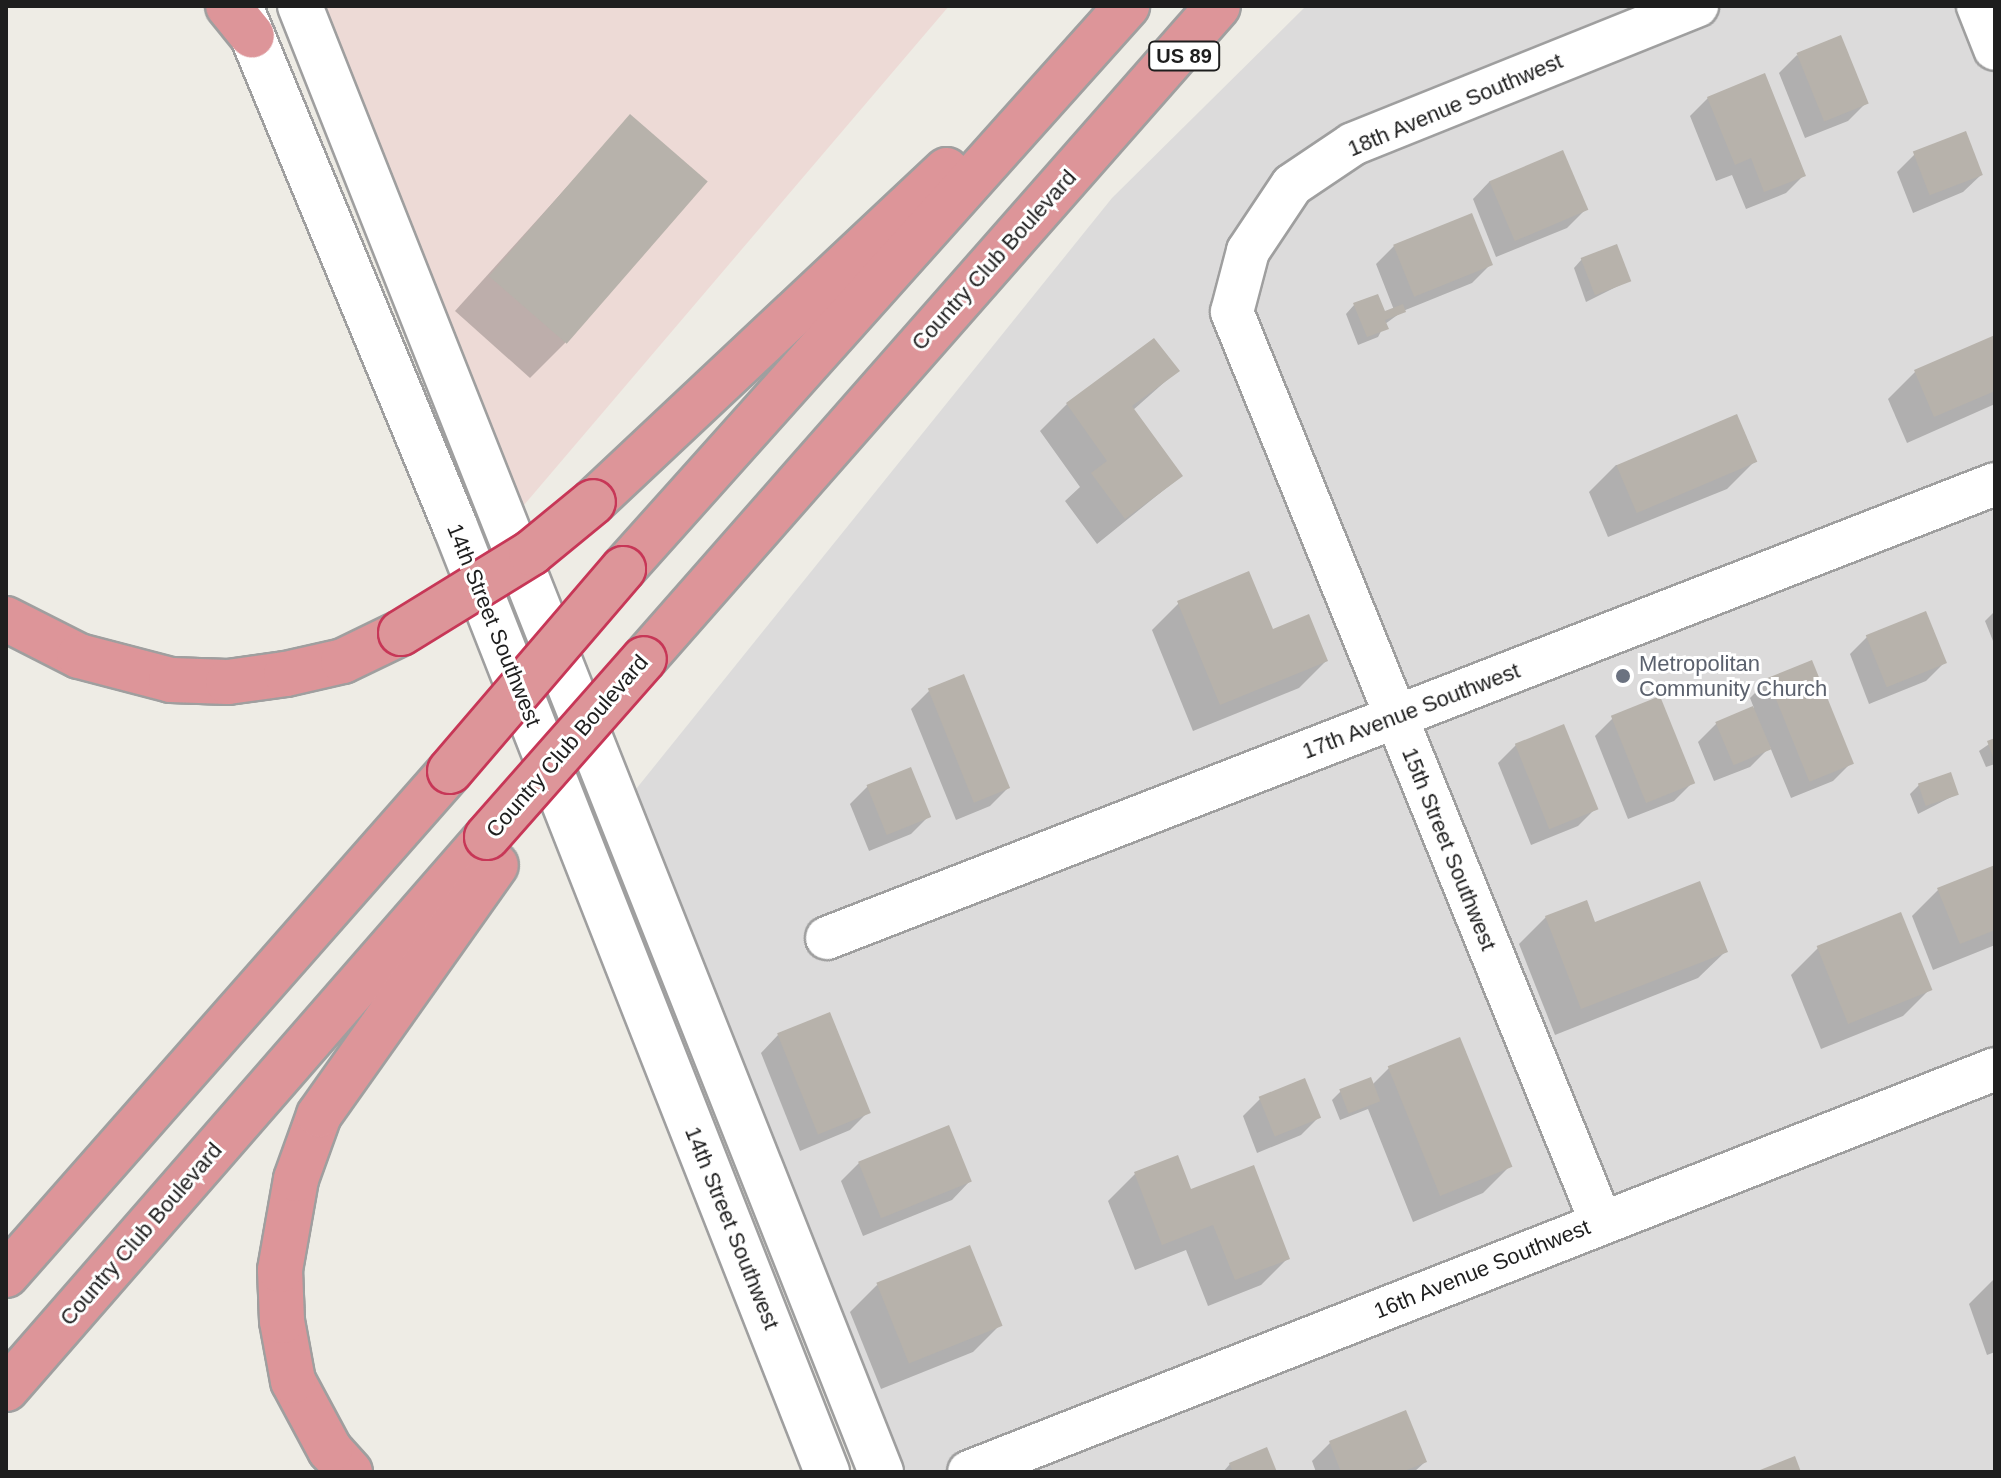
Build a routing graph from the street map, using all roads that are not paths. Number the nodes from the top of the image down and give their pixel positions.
1 (300, 6) edge
2 (1119, 6) edge
3 (1127, 6) edge
4 (1218, 6) edge
5 (1238, 6) edge
6 (1697, 6) edge
7 (1978, 6) edge
8 (240, 16) edge
9 (1995, 49) edge
10 (1131, 106) junction
11 (1248, 251) joint
12 (1995, 484) edge
13 (6, 619) edge
14 (1396, 717) junction
15 (491, 851) junction
16 (827, 938) dead end
17 (1995, 1069) edge
18 (1601, 1222) junction
19 (6, 1275) edge
20 (6, 1389) edge
21 (350, 1472) edge
22 (827, 1472) edge
23 (881, 1472) edge
24 (969, 1472) edge

1 - 23 street
2 - 13 highway, bridge
3 - 19 highway, bridge
4 - 10 highway
5 - 10 highway, US 89
6 - 11 street, 18th Avenue Southwest
7 - 9 street
8 - 22 street, 14th Street Southwest
10 - 15 highway, Country Club Boulevard, bridge
11 - 14 street, 15th Street Southwest
12 - 14 street, 17th Avenue Southwest
14 - 16 street, 17th Avenue Southwest
14 - 18 street, 15th Street Southwest
15 - 20 highway, Country Club Boulevard
15 - 21 highway
17 - 18 street, 16th Avenue Southwest
18 - 24 street, 16th Avenue Southwest

